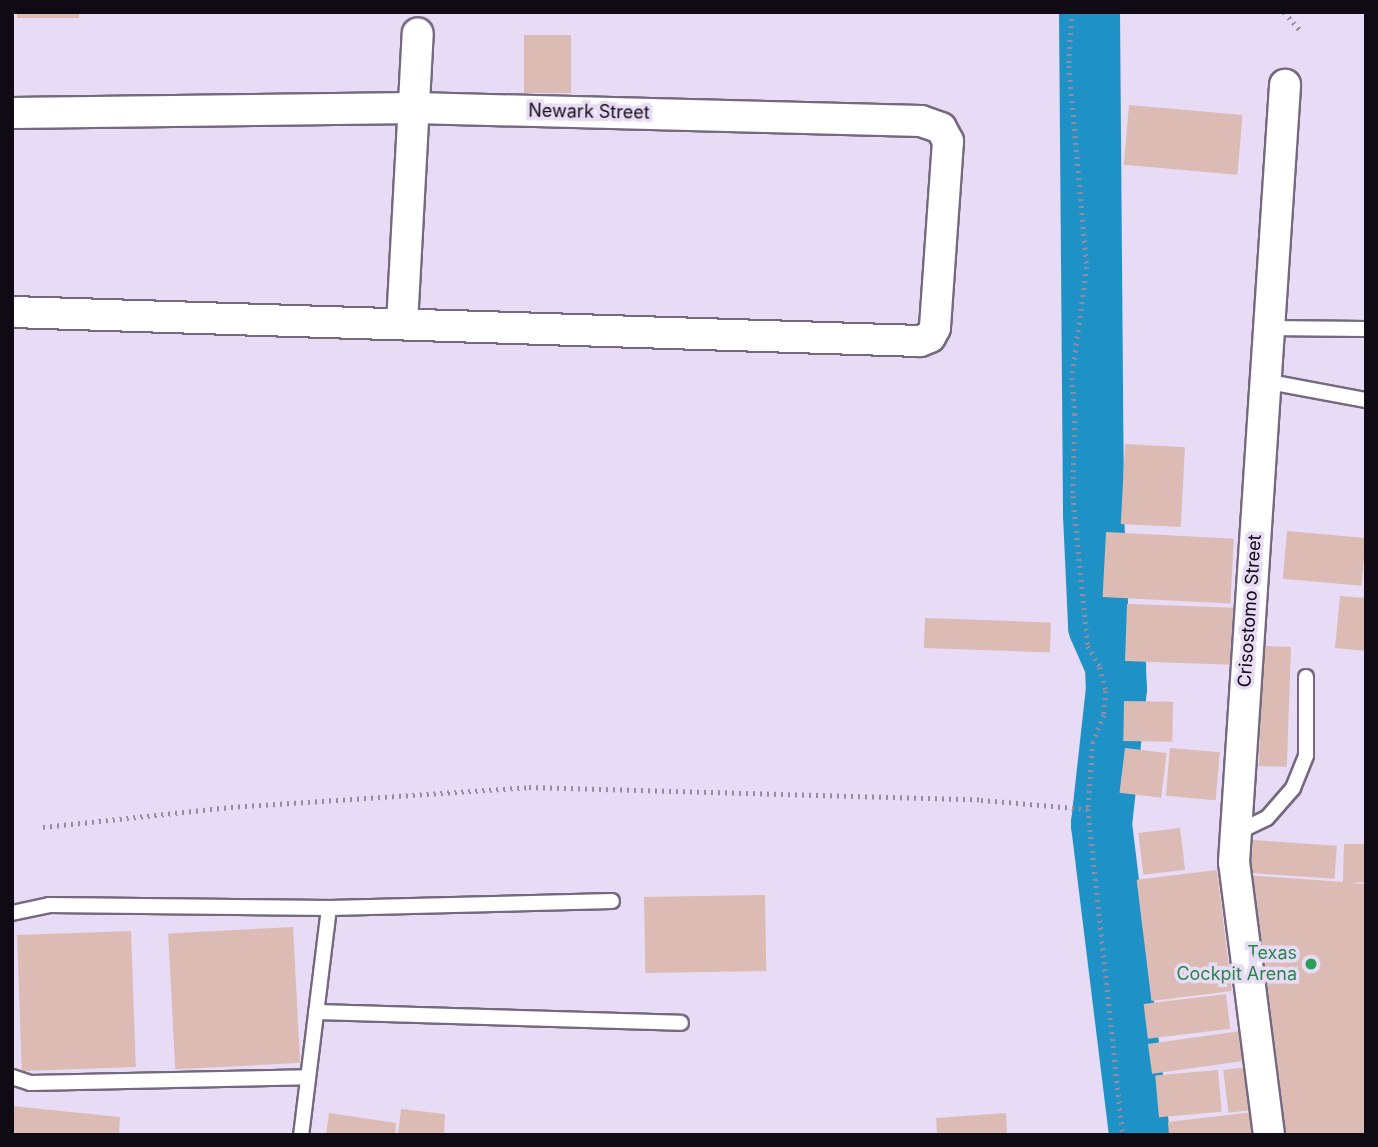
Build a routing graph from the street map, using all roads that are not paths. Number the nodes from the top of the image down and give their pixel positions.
1 (418, 33) dead end
2 (1285, 85) dead end
3 (415, 108) junction
4 (12, 113) edge
5 (12, 312) edge
6 (402, 324) junction
7 (1268, 328) junction
8 (1366, 329) edge
9 (1264, 382) junction
10 (1366, 400) edge
11 (1306, 677) dead end
12 (1236, 833) junction
13 (612, 901) dead end
14 (329, 908) junction
15 (12, 914) edge
16 (316, 1012) junction
17 (681, 1023) dead end
18 (12, 1077) edge
19 (308, 1077) junction
20 (301, 1135) edge
21 (1269, 1135) edge

1 - 3 street
2 - 7 street, Crisostomo Street
3 - 4 street, Newark Street
3 - 6 street
3 - 6 street, Newark Street
5 - 6 street
7 - 8 lane
7 - 9 street, Crisostomo Street
9 - 10 lane
9 - 12 street, Crisostomo Street
11 - 12 lane
12 - 21 street, Crisostomo Street
13 - 14 lane
14 - 15 lane
14 - 16 lane
16 - 17 lane
16 - 19 lane
18 - 19 lane
19 - 20 lane

